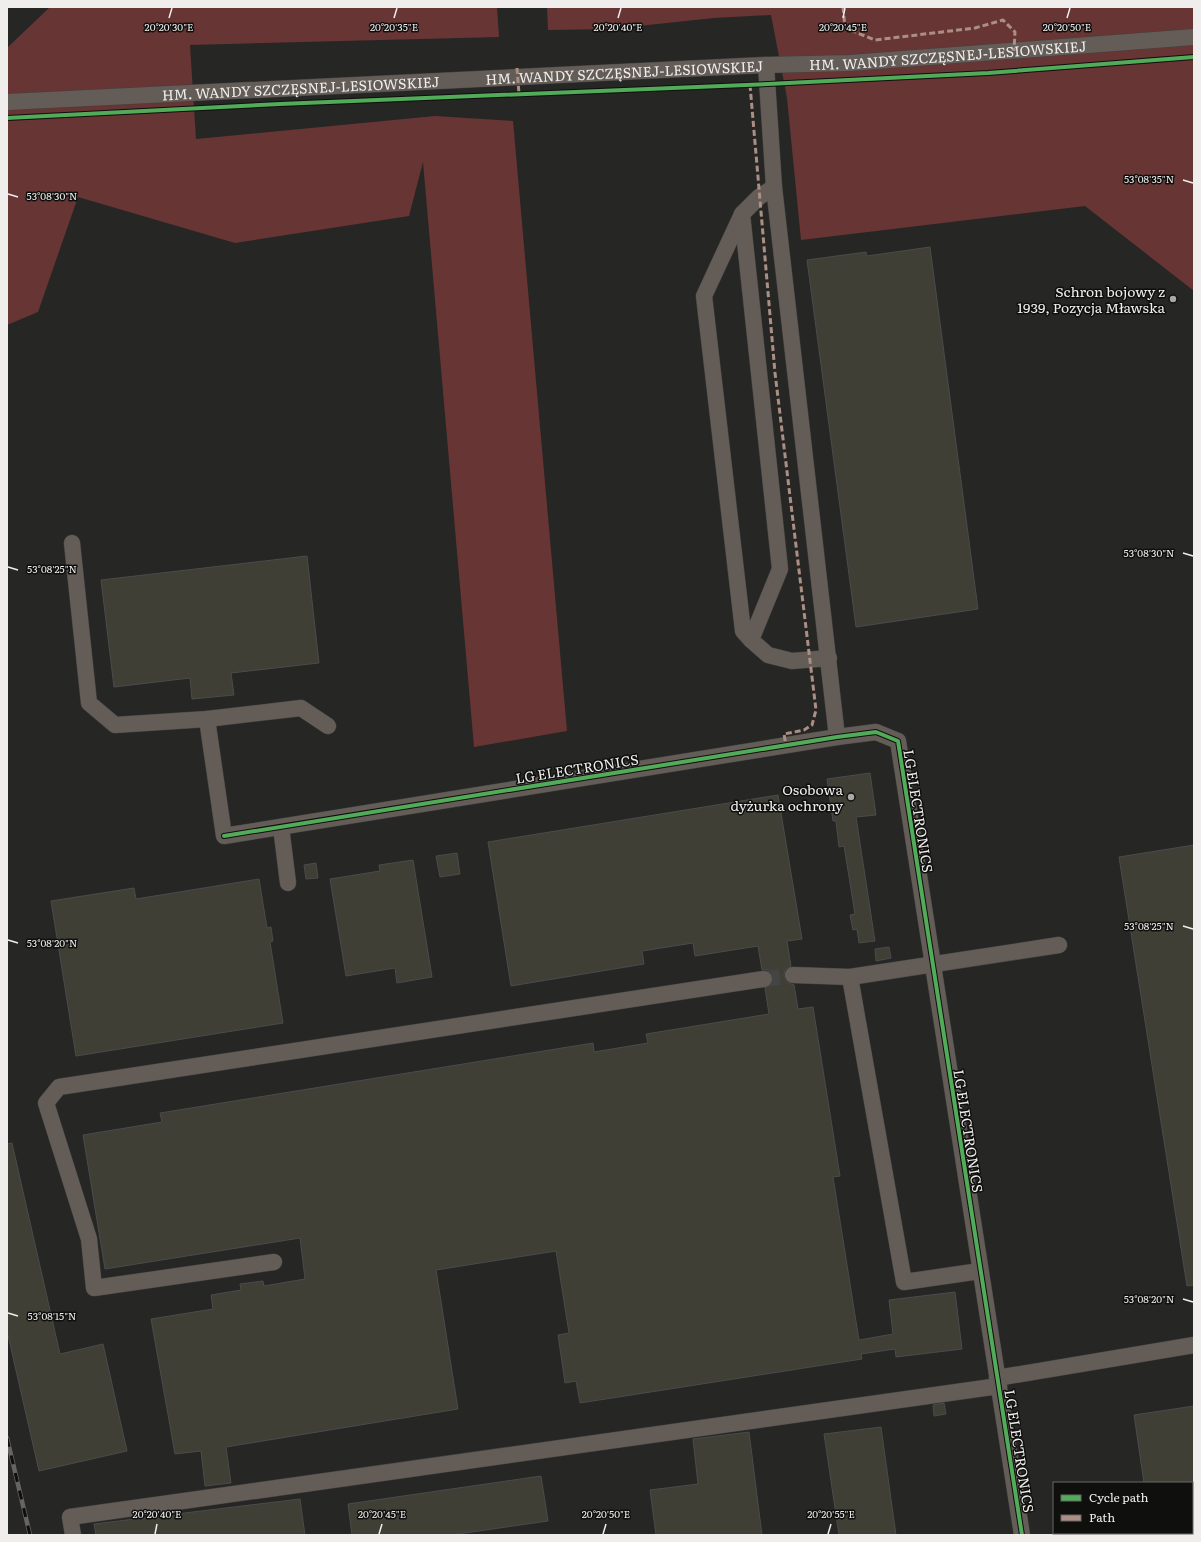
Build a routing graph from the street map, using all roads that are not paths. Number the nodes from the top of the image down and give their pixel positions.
1 (1194, 37) edge
2 (766, 65) junction
3 (7, 102) edge
4 (774, 187) junction
5 (742, 214) junction
6 (72, 543) dead end
7 (751, 640) junction
8 (829, 658) junction
9 (207, 720) junction
10 (328, 726) dead end
11 (837, 737) junction
12 (281, 827) junction
13 (288, 883) dead end
14 (1059, 945) dead end
15 (932, 966) junction
16 (793, 975) tunnel mouth
17 (850, 977) junction
18 (764, 979) tunnel mouth
19 (274, 1262) dead end
20 (980, 1272) junction
21 (1194, 1345) edge
22 (998, 1382) junction
23 (73, 1535) edge
24 (1022, 1535) edge

1 - 2 street, HM. WANDY SZCZĘSNEJ-LESIOWSKIEJ
2 - 3 street, HM. WANDY SZCZĘSNEJ-LESIOWSKIEJ
2 - 4 street
4 - 5 street
4 - 8 street
5 - 7 street
5 - 7 street
6 - 9 street
7 - 8 street
8 - 11 street
9 - 10 street
9 - 12 street, LG ELECTRONICS
11 - 12 street, LG ELECTRONICS
11 - 15 street, LG ELECTRONICS
12 - 13 street
14 - 15 street
15 - 17 street
15 - 20 street, LG ELECTRONICS
16 - 17 street
17 - 20 street
18 - 19 street
20 - 22 street, LG ELECTRONICS
21 - 22 street
22 - 23 street
22 - 24 street, LG ELECTRONICS

